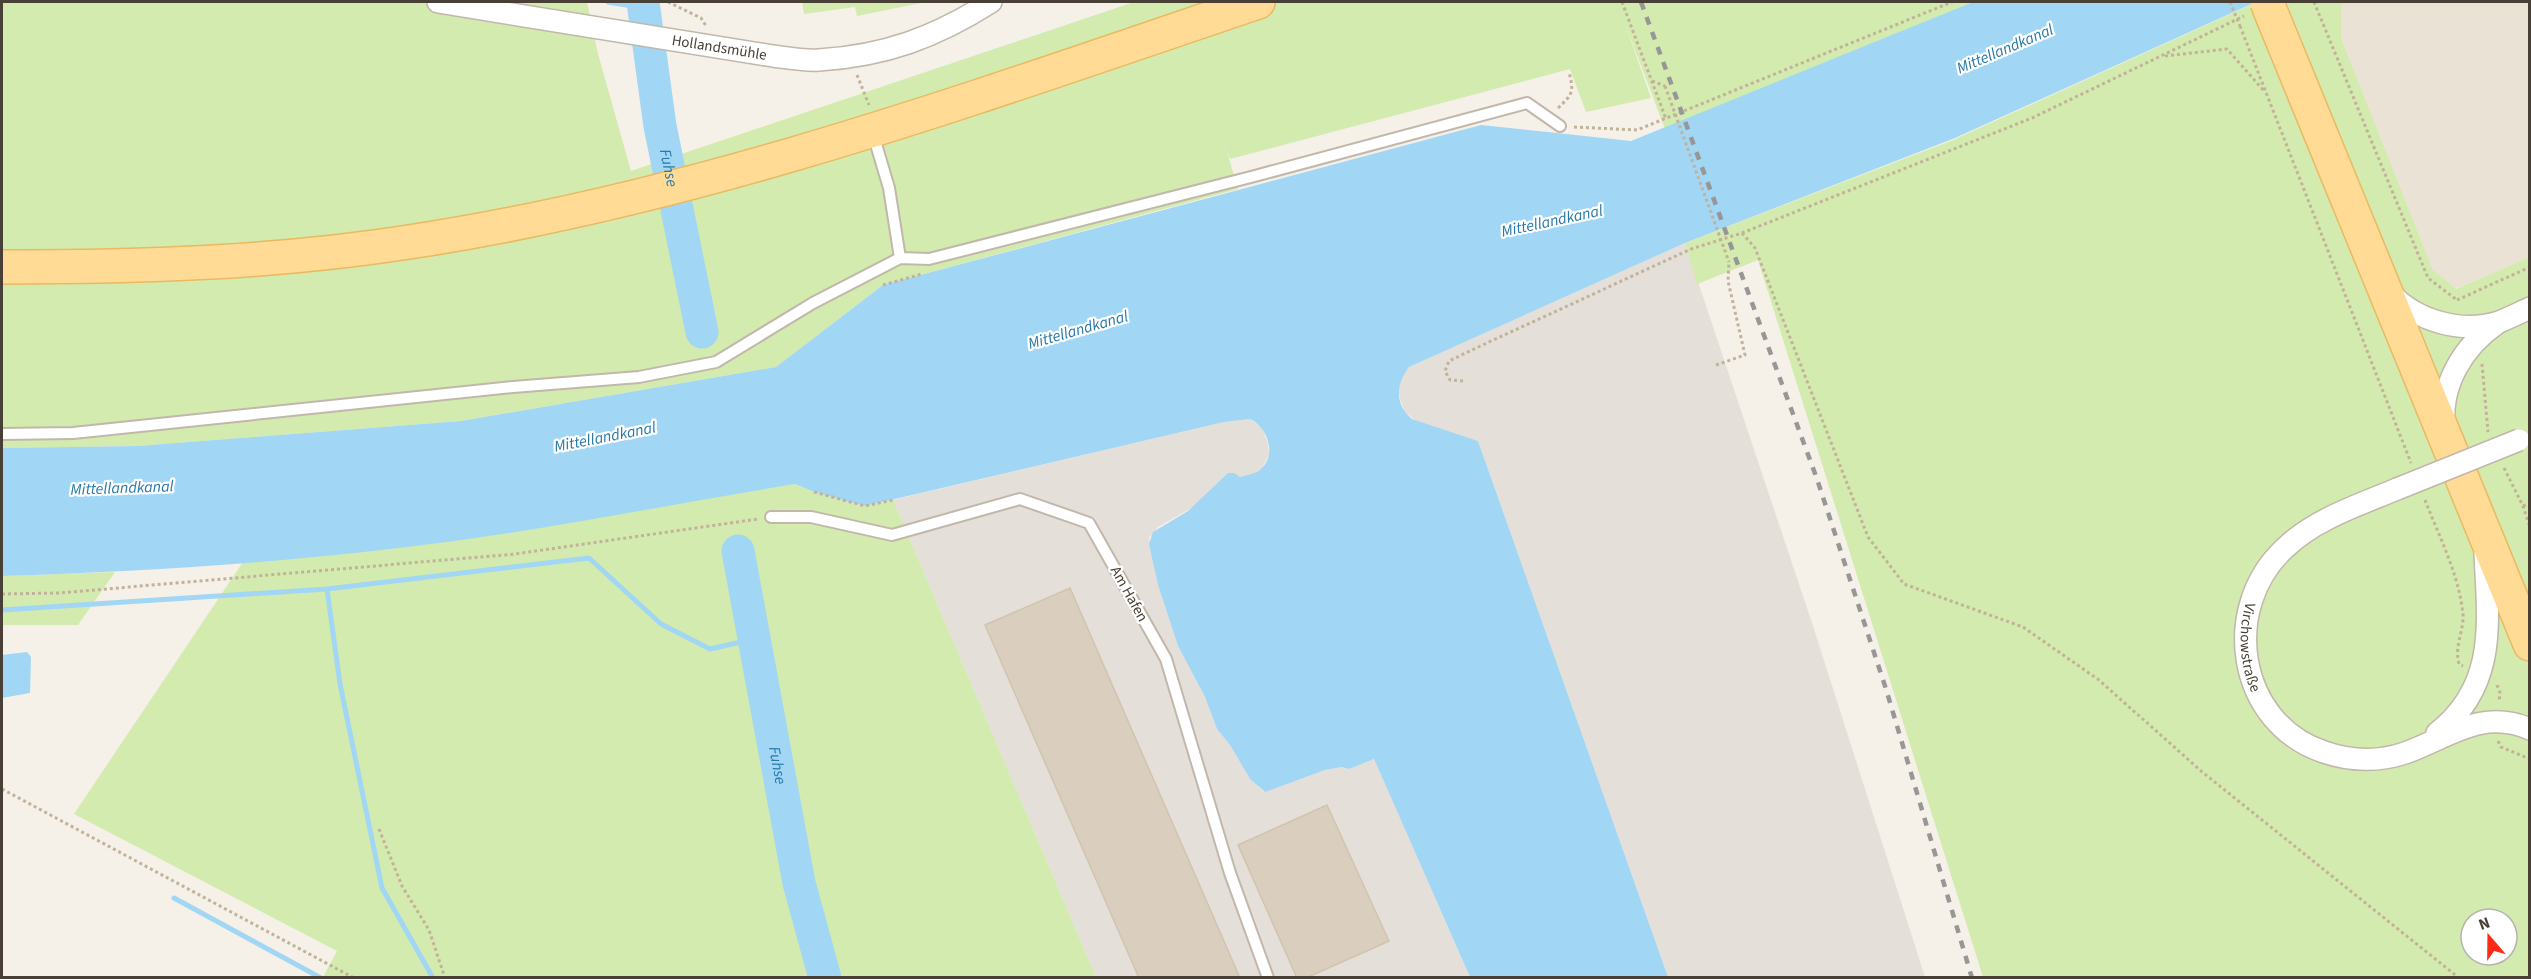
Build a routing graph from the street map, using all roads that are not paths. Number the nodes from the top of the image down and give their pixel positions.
1 (438, 2) edge
2 (991, 2) edge
3 (1258, 2) edge
4 (2260, 9) edge
5 (1560, 126) road end
6 (872, 131) junction
7 (900, 258) junction
8 (2, 267) edge
9 (2385, 288) junction
10 (2529, 308) edge
11 (2499, 321) junction
12 (2, 434) edge
13 (2444, 434) junction
14 (2524, 438) edge
15 (771, 517) road end
16 (2484, 534) junction
17 (2529, 644) edge
18 (2529, 729) edge
19 (2420, 747) junction
20 (1268, 978) edge

1 - 2 street, Hollandsmühle
3 - 6 main road
4 - 9 main road
5 - 7 lane
6 - 7 lane
6 - 8 main road
7 - 12 lane
9 - 11 street
9 - 13 main road
10 - 11 street
11 - 13 street
13 - 16 main road
14 - 19 street, Virchowstraße, bridge
15 - 20 lane, Am Hafen
16 - 17 main road
16 - 19 street, Virchowstraße
18 - 19 street, Virchowstraße

